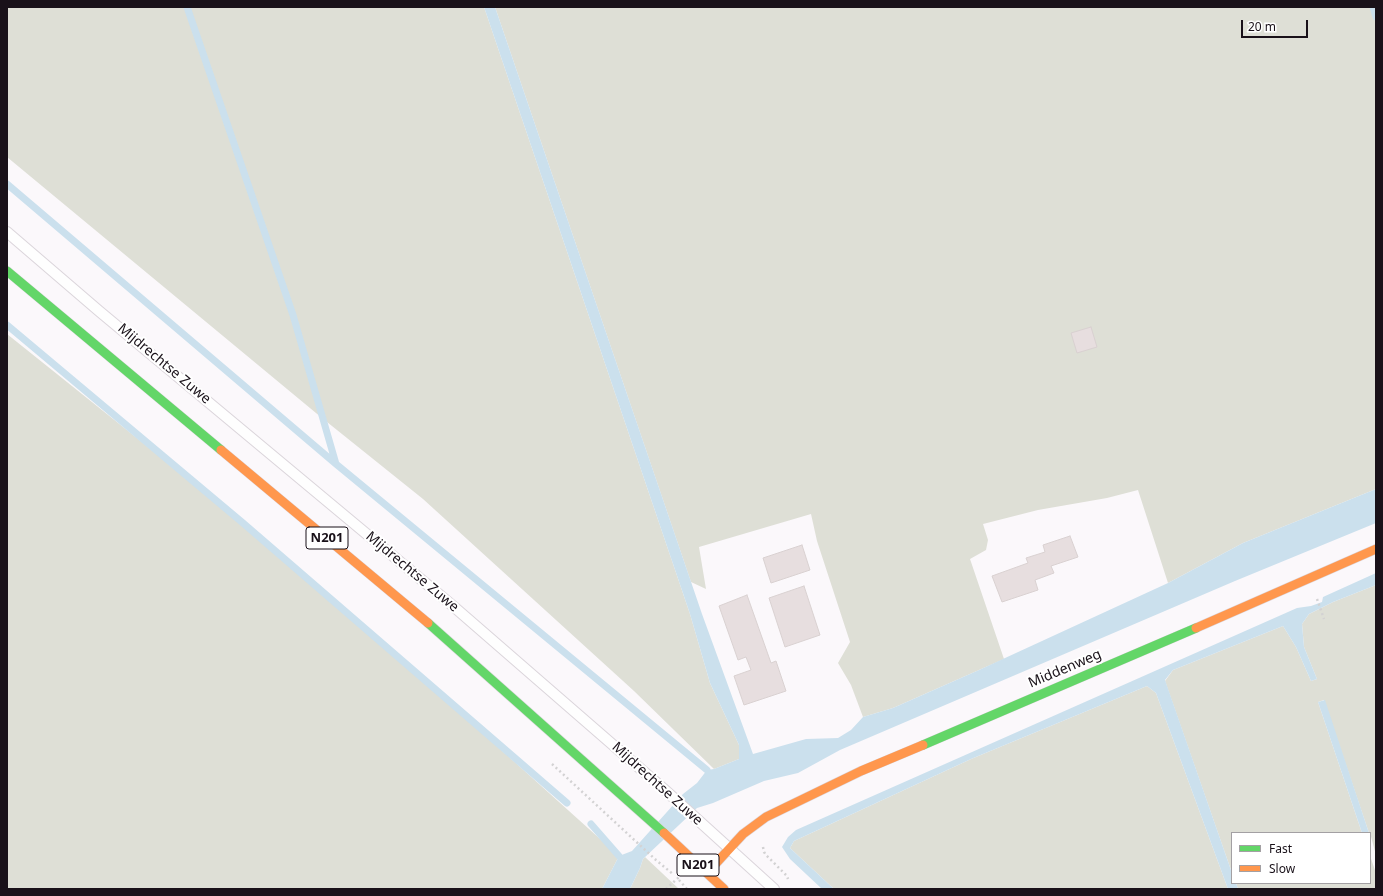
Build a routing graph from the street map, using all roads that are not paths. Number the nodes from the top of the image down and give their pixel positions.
1 (7, 232) edge
2 (7, 271) edge
3 (1376, 549) edge
4 (729, 849) junction
5 (707, 873) junction
6 (724, 889) edge
7 (774, 889) edge

1 - 4 lane, Mijdrechtse Zuwe
2 - 5 main road, Mijdrechtse Zuwe / N201
3 - 4 main road, Middenweg
4 - 5 main road, Middenweg
4 - 7 lane, Mijdrechtse Zuwe
5 - 6 main road, Mijdrechtse Zuwe / N201

